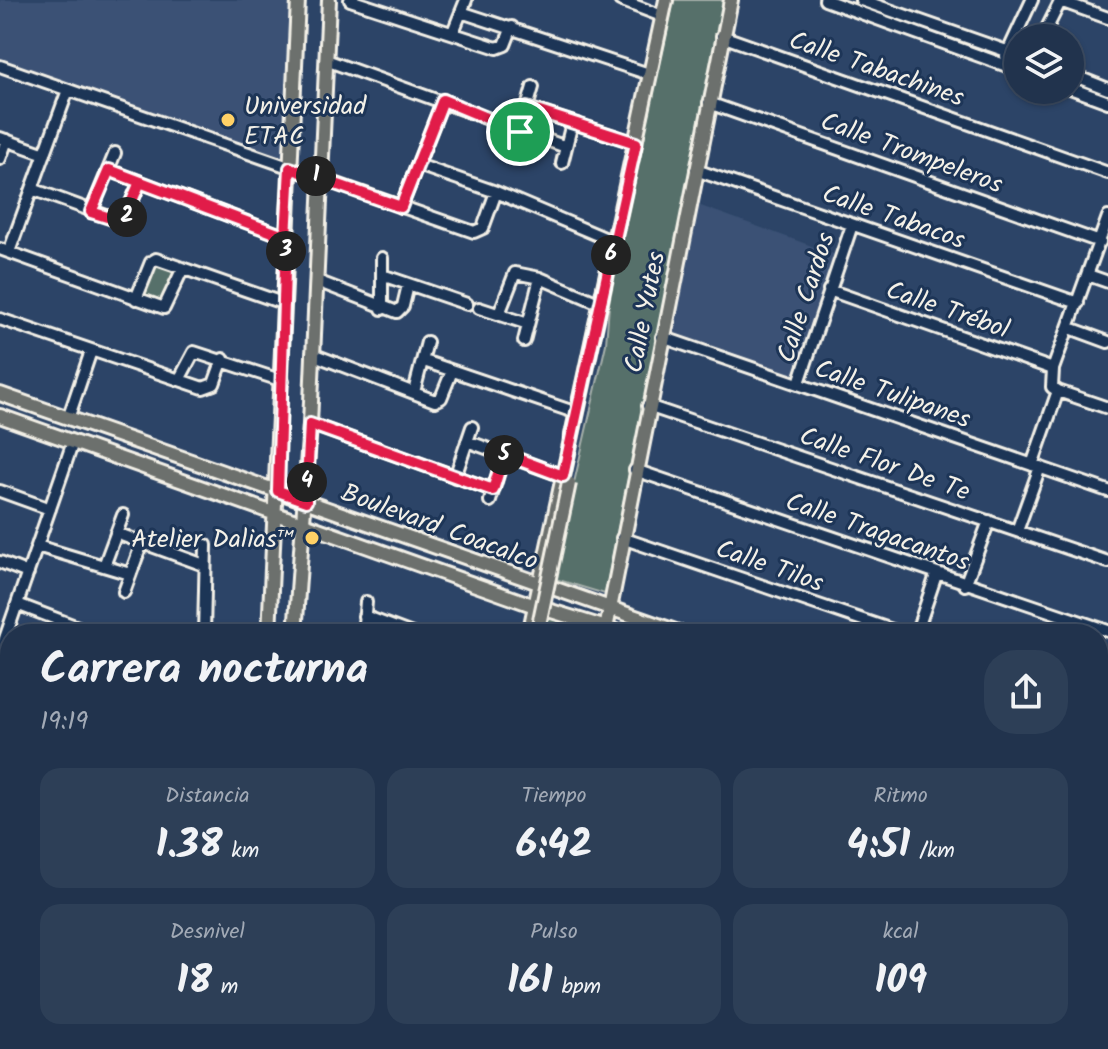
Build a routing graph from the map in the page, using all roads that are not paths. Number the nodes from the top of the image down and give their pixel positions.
1 (298, 0) edge
2 (329, 0) edge
3 (350, 0) edge
4 (466, 0) edge
5 (620, 0) edge
6 (666, 0) edge
7 (731, 0) edge
8 (825, 0) edge
9 (861, 0) edge
10 (1032, 0) edge
11 (1060, 1) edge
12 (461, 12) junction
13 (662, 16) junction
14 (1108, 18) edge
15 (1023, 24) edge
16 (1049, 24) edge
17 (512, 27) junction
18 (453, 32) junction
19 (722, 36) junction
20 (1004, 50) edge
21 (326, 60) junction
22 (1002, 64) edge
23 (0, 66) edge
24 (649, 74) junction
25 (1084, 80) edge
26 (533, 87) dead end
27 (1108, 89) edge
28 (68, 90) junction
29 (1084, 93) edge
30 (443, 100) junction
31 (1108, 102) edge
32 (709, 103) junction
33 (527, 108) junction
34 (572, 123) junction
35 (520, 132) junction
36 (3, 139) edge
37 (636, 143) junction
38 (566, 147) junction
39 (115, 153) dead end
40 (45, 154) junction
41 (0, 159) edge
42 (562, 163) dead end
43 (418, 165) junction
44 (290, 168) junction
45 (109, 170) junction
46 (696, 170) junction
47 (1108, 173) edge
48 (320, 178) junction
49 (140, 182) junction
50 (32, 189) junction
51 (496, 192) junction
52 (401, 207) junction
53 (91, 212) junction
54 (1107, 223) edge
55 (852, 225) junction
56 (286, 237) junction
57 (614, 242) junction
58 (1100, 242) junction
59 (5, 250) edge
60 (382, 258) dead end
61 (183, 268) junction
62 (382, 275) junction
63 (1088, 275) junction
64 (540, 278) junction
65 (317, 281) junction
66 (1108, 282) edge
67 (408, 285) junction
68 (829, 290) junction
69 (136, 299) junction
70 (1078, 303) junction
71 (285, 304) junction
72 (467, 304) dead end
73 (479, 308) dead end
74 (382, 309) junction
75 (600, 309) junction
76 (499, 314) junction
77 (0, 319) edge
78 (528, 324) junction
79 (1070, 328) junction
80 (662, 337) junction
81 (524, 341) dead end
82 (427, 342) dead end
83 (1108, 342) edge
84 (91, 351) junction
85 (312, 354) junction
86 (223, 359) junction
87 (424, 361) junction
88 (1053, 369) junction
89 (452, 371) junction
90 (179, 380) junction
91 (283, 381) junction
92 (799, 383) junction
93 (1058, 391) junction
94 (414, 392) junction
95 (0, 394) edge
96 (648, 406) junction
97 (1108, 408) edge
98 (577, 413) junction
99 (0, 416) edge
100 (69, 416) junction
101 (310, 424) junction
102 (472, 427) dead end
103 (467, 441) junction
104 (73, 442) junction
105 (504, 454) junction
106 (1036, 466) junction
107 (635, 470) junction
108 (455, 477) junction
109 (566, 479) junction
110 (0, 491) edge
111 (278, 491) junction
112 (1108, 491) edge
113 (306, 501) junction
114 (50, 509) junction
115 (123, 515) dead end
116 (277, 515) junction
117 (989, 521) junction
118 (302, 522) junction
119 (1017, 531) junction
120 (116, 533) junction
121 (622, 538) junction
122 (142, 543) junction
123 (206, 545) dead end
124 (37, 546) junction
125 (0, 562) edge
126 (1108, 562) edge
127 (204, 565) junction
128 (104, 566) junction
129 (28, 573) junction
130 (130, 574) junction
131 (936, 575) junction
132 (539, 585) junction
133 (965, 585) junction
134 (124, 592) dead end
135 (366, 602) dead end
136 (17, 604) junction
137 (535, 606) junction
138 (609, 609) junction
139 (364, 616) junction
140 (10, 624) edge
141 (61, 624) edge
142 (204, 624) edge
143 (270, 624) edge
144 (296, 624) edge
145 (364, 624) edge
146 (384, 624) edge
147 (531, 624) edge
148 (539, 624) edge
149 (586, 624) edge
150 (607, 624) edge
151 (654, 624) edge
152 (863, 624) edge
153 (919, 624) edge
154 (1086, 624) edge

1 - 44 main road
2 - 21 main road
3 - 18 street
4 - 12 street
5 - 13 street
6 - 13 main road, Calle Yutes
7 - 19 main road, Calle Yutes
8 - 22 street
9 - 20 street
10 - 15 street
11 - 14 street
11 - 16 street
12 - 17 street
12 - 18 street
13 - 24 main road, Calle Yutes
17 - 18 street
17 - 24 street
19 - 32 main road, Calle Yutes
19 - 47 street, Calle Tabachines
21 - 30 street
21 - 48 main road
23 - 28 street
24 - 37 main road, Calle Yutes
25 - 27 street
26 - 33 street
28 - 40 street
28 - 44 street
29 - 31 street
30 - 35 street
30 - 43 street
32 - 46 main road, Calle Yutes
32 - 58 street, Calle Trompeleros
33 - 34 street
33 - 35 street
34 - 37 street
34 - 38 street
35 - 38 street
36 - 40 street
36 - 41 street
37 - 57 main road, Calle Yutes
38 - 42 street
39 - 45 street
40 - 50 street
43 - 51 street
43 - 52 street
44 - 48 street
44 - 56 main road
45 - 49 street
45 - 53 street
46 - 55 street, Calle Tabacos
46 - 80 main road, Calle Yutes
48 - 52 street
48 - 65 main road
49 - 53 street
49 - 56 street
50 - 53 street
50 - 59 street
51 - 52 street
51 - 57 street
54 - 58 street
55 - 68 street, Calle Cardos
55 - 70 street, Calle Tabacos
56 - 71 main road
57 - 75 main road, Calle Yutes
58 - 63 street
59 - 69 street
60 - 62 street
61 - 69 street
61 - 69 street
61 - 71 street
62 - 67 street
62 - 74 street
63 - 66 street
63 - 70 street
64 - 75 street
64 - 76 street
64 - 78 street
65 - 74 street
65 - 85 main road
67 - 72 street
67 - 74 street
68 - 88 street, Calle Trébol
68 - 92 street, Calle Cardos
70 - 79 street
71 - 91 main road
73 - 76 street
75 - 98 main road, Calle Yutes
75 - 109 main road, Calle Yutes
76 - 78 street
77 - 84 street
78 - 81 street
79 - 83 street
79 - 88 street
80 - 92 street, Calle Tulipanes
80 - 96 main road, Calle Yutes
82 - 87 street
84 - 90 street
84 - 100 street
85 - 94 street
85 - 101 main road
86 - 90 street
86 - 90 street
86 - 91 street
87 - 89 street
87 - 94 street
88 - 93 street
89 - 94 street
89 - 98 street
91 - 111 main road
92 - 106 street, Calle Tulipanes
93 - 97 street
93 - 106 street
95 - 100 main road, Boulevard Coacalco
96 - 107 main road, Calle Yutes
96 - 117 street, Calle Flor De Te
98 - 109 main road, Calle Yutes
99 - 104 main road, Boulevard Coacalco
100 - 111 main road, Boulevard Coacalco
101 - 108 street
101 - 113 main road
102 - 103 street
103 - 105 street
103 - 108 street
104 - 114 street
104 - 116 main road, Boulevard Coacalco
105 - 108 street
105 - 109 street
106 - 112 street, Calle Tulipanes
106 - 119 street
107 - 121 main road, Calle Yutes
107 - 131 street, Calle Tragacantos
109 - 132 main road, Calle Yutes
109 - 148 main road, Calle Yutes, bridge
110 - 114 street
111 - 113 main road, Boulevard Coacalco
111 - 116 main road
113 - 118 main road
113 - 132 main road, Boulevard Coacalco
114 - 124 street
115 - 120 street
116 - 118 main road, Boulevard Coacalco
116 - 143 main road
117 - 119 street, Calle Flor De Te
117 - 133 street
118 - 137 main road, Boulevard Coacalco
118 - 144 main road
119 - 126 street, Calle Flor De Te
120 - 122 street
120 - 128 street
121 - 138 main road, Calle Yutes
121 - 152 street, Calle Tilos
122 - 127 street
122 - 130 street
123 - 127 street
124 - 128 street
124 - 129 street
125 - 129 street
127 - 142 street
128 - 130 street
129 - 136 street
130 - 134 street
131 - 133 street, Calle Tragacantos
131 - 153 street
132 - 137 main road, Calle Yutes
132 - 138 main road, Boulevard Coacalco
133 - 154 street, Calle Tragacantos
135 - 139 street
136 - 140 street
136 - 141 street
137 - 147 main road, Calle Yutes
137 - 149 main road, Boulevard Coacalco
138 - 150 main road, Calle Yutes
138 - 151 main road, Boulevard Coacalco
139 - 145 street
139 - 146 street

